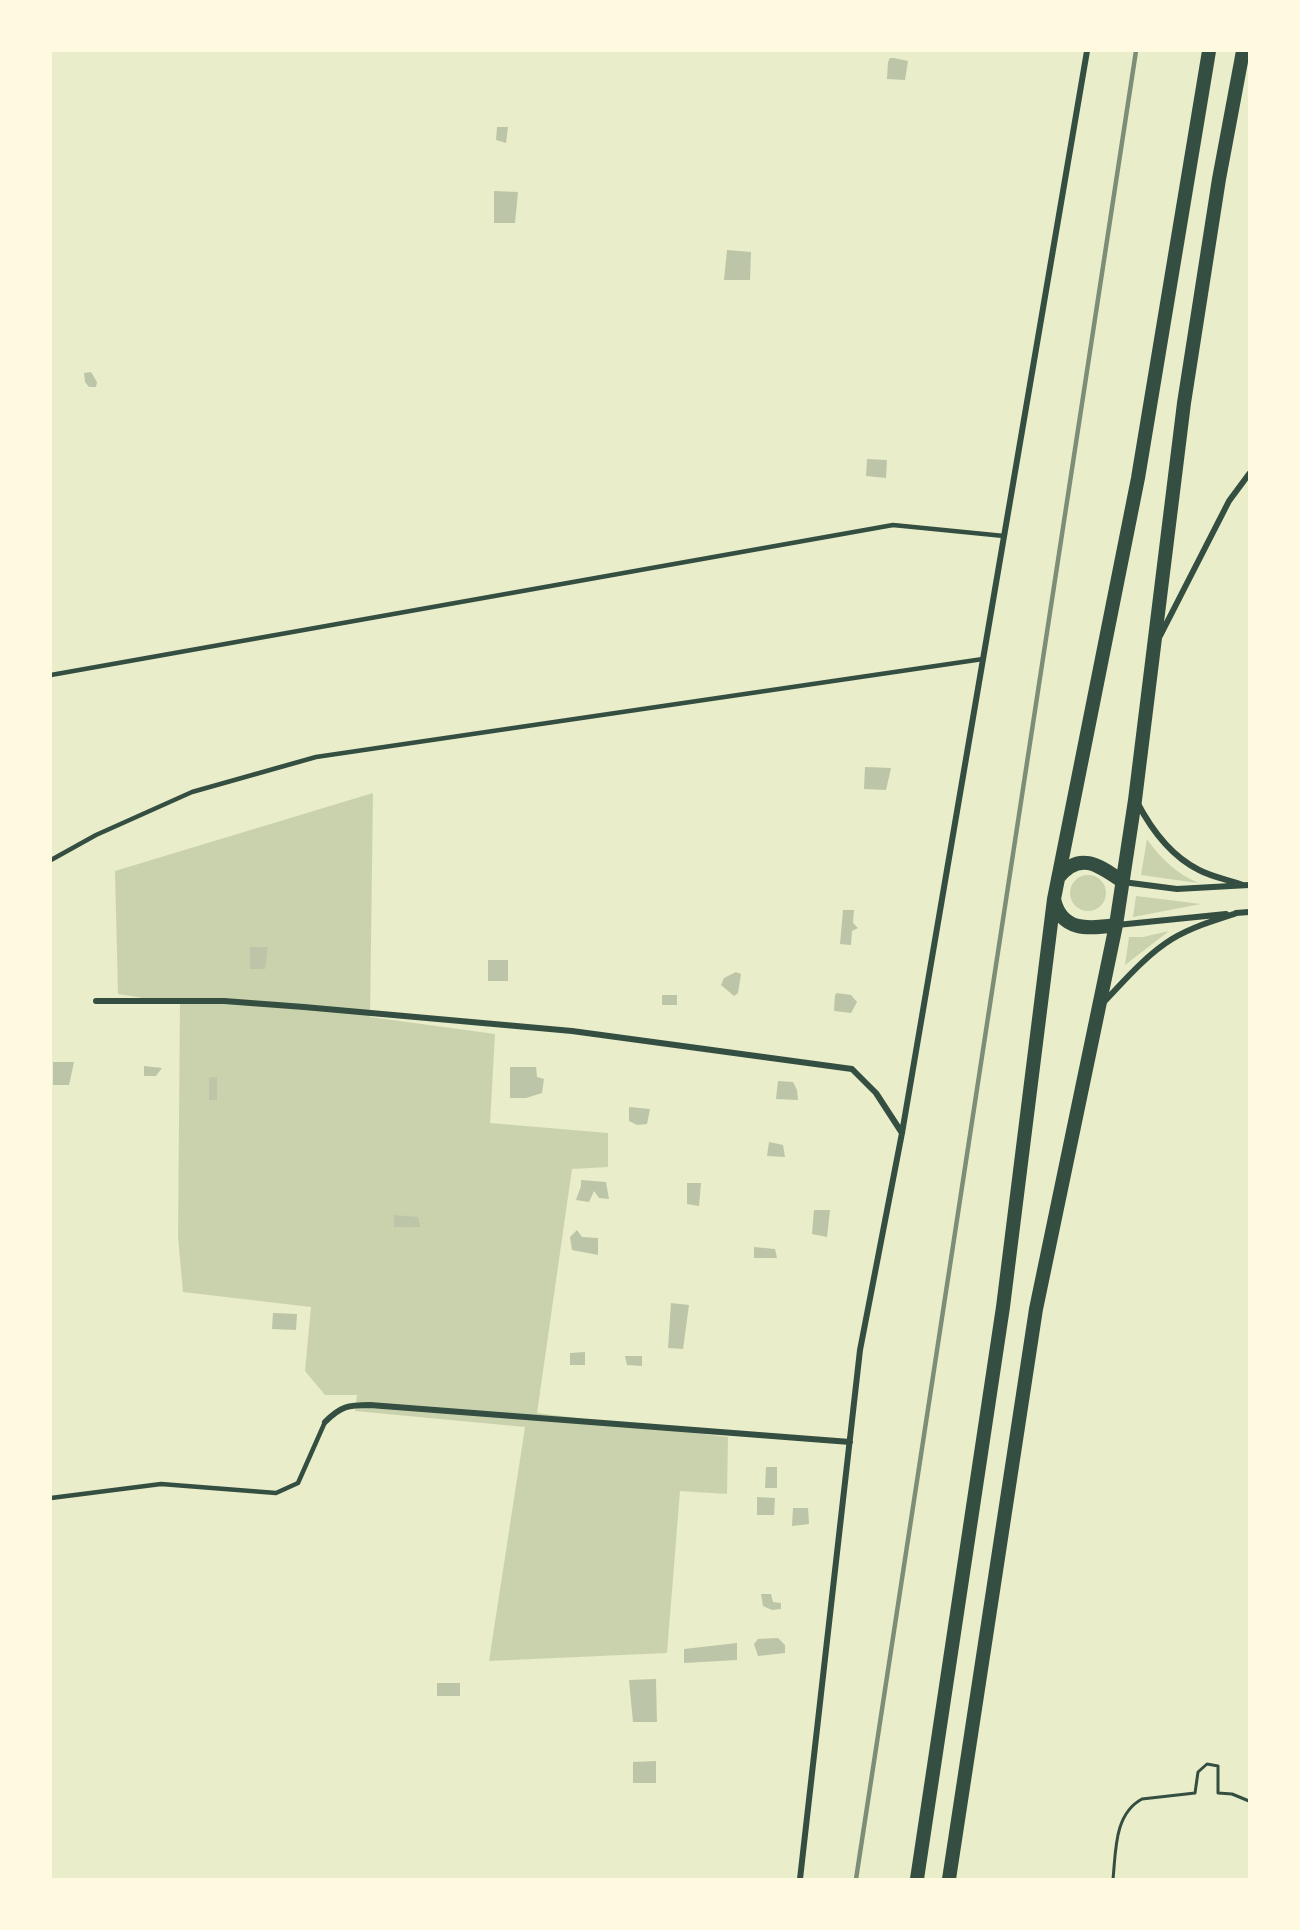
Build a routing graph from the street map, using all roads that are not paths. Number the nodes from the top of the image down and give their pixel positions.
1 (1087, 51) edge
2 (1209, 51) edge
3 (1243, 51) edge
4 (1249, 474) edge
5 (1004, 536) junction
6 (1154, 648) junction
7 (983, 659) junction
8 (51, 675) edge
9 (1136, 800) junction
10 (51, 861) edge
11 (1057, 879) junction
12 (1123, 882) junction
13 (1246, 885) edge
14 (1054, 899) junction
15 (1249, 912) edge
16 (1237, 913) junction
17 (1116, 925) junction
18 (96, 1001) dead end
19 (1100, 1005) junction
20 (902, 1133) junction
21 (325, 1422) joint
22 (850, 1442) junction
23 (51, 1498) edge
24 (800, 1879) edge
25 (917, 1879) edge
26 (949, 1879) edge

1 - 5 street
2 - 11 highway
3 - 6 highway
4 - 6 street
5 - 7 street
5 - 8 lane
6 - 9 highway
7 - 10 lane
7 - 20 street
9 - 12 highway
9 - 13 street
11 - 12 highway
11 - 14 highway
12 - 13 street
12 - 17 highway
14 - 17 highway
14 - 25 highway
15 - 16 street
16 - 17 street
16 - 19 street
17 - 19 highway
18 - 20 street
19 - 26 highway
20 - 22 street
21 - 22 street
21 - 23 lane
22 - 24 street

